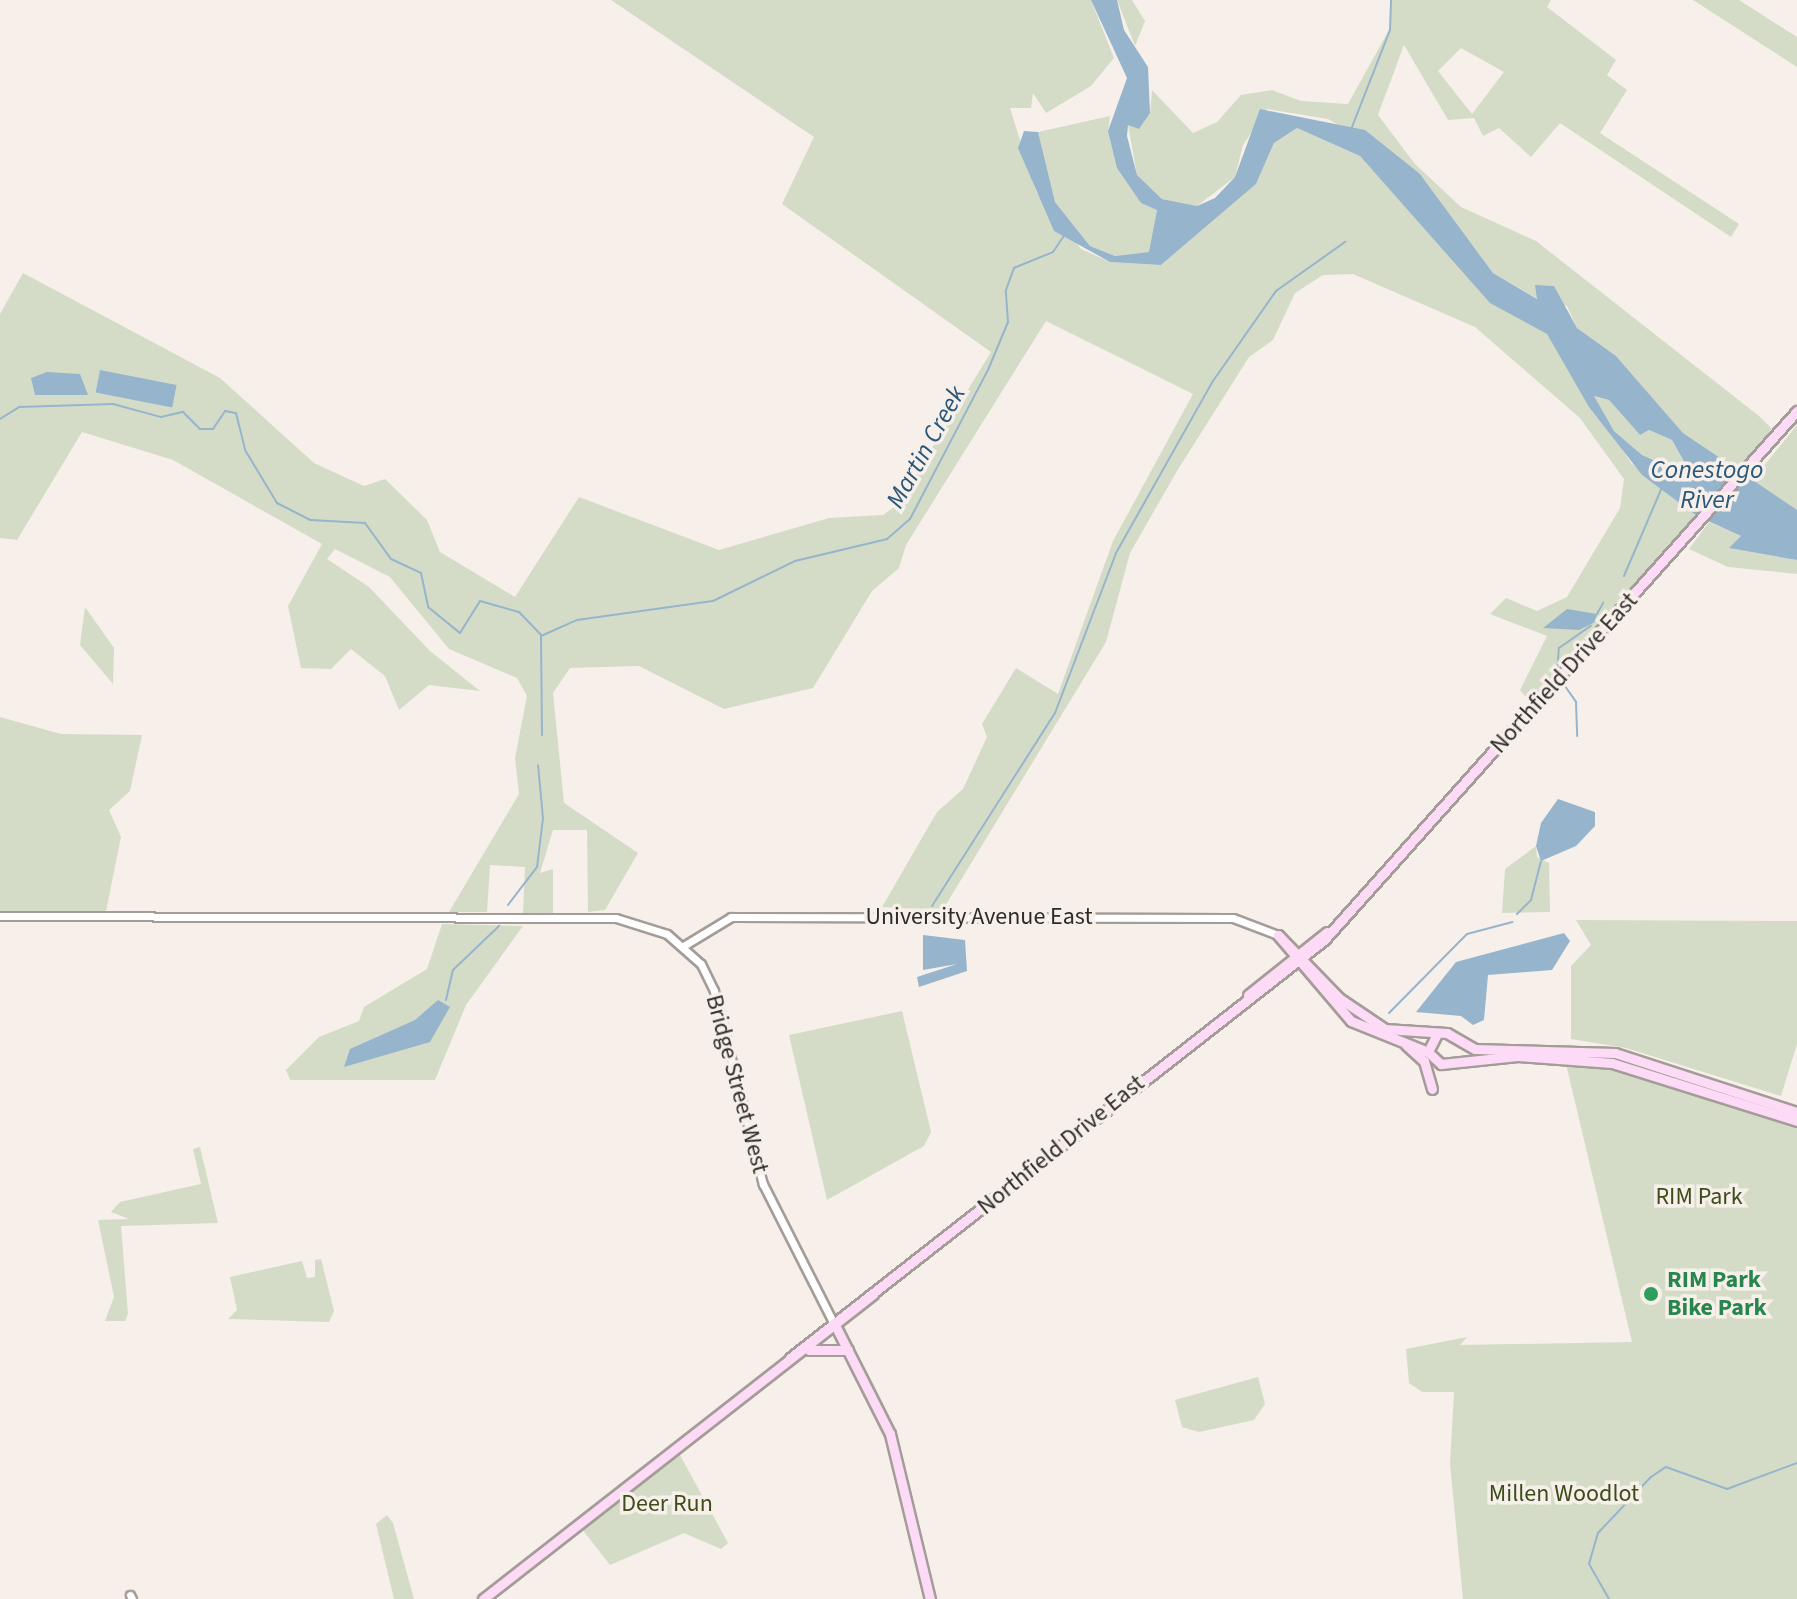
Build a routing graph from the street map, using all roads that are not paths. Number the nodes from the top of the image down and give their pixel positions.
1 (1797, 411) edge
2 (0, 916) edge
3 (1278, 935) joint
4 (685, 945) junction
5 (1298, 955) junction
6 (1440, 1033) junction
7 (1397, 1039) junction
8 (1457, 1040) junction
9 (1428, 1052) junction
10 (1451, 1062) junction
11 (1432, 1089) dead end
12 (1790, 1110) edge
13 (1797, 1121) edge
14 (834, 1324) junction
15 (808, 1350) junction
16 (848, 1350) junction
17 (790, 1358) junction
18 (483, 1599) edge
19 (930, 1599) edge

1 - 5 main road, Northfield Drive East
2 - 4 street
3 - 4 street, University Avenue East
3 - 5 main road, University Avenue East
4 - 14 street, Bridge Street West
5 - 6 main road, University Avenue East
5 - 7 main road, University Avenue East
5 - 14 main road, Northfield Drive East
6 - 8 main road
6 - 9 main road
7 - 9 main road, University Avenue East
7 - 11 main road
8 - 10 main road
8 - 12 main road
9 - 10 main road, University Avenue East
10 - 12 main road
12 - 13 main road
14 - 15 main road, Northfield Drive East
14 - 16 main road, Bridge Street West
14 - 17 main road, Northfield Drive East
15 - 16 main road
15 - 17 main road, Northfield Drive East
16 - 19 main road, Bridge Street West
17 - 18 main road, Northfield Drive East

